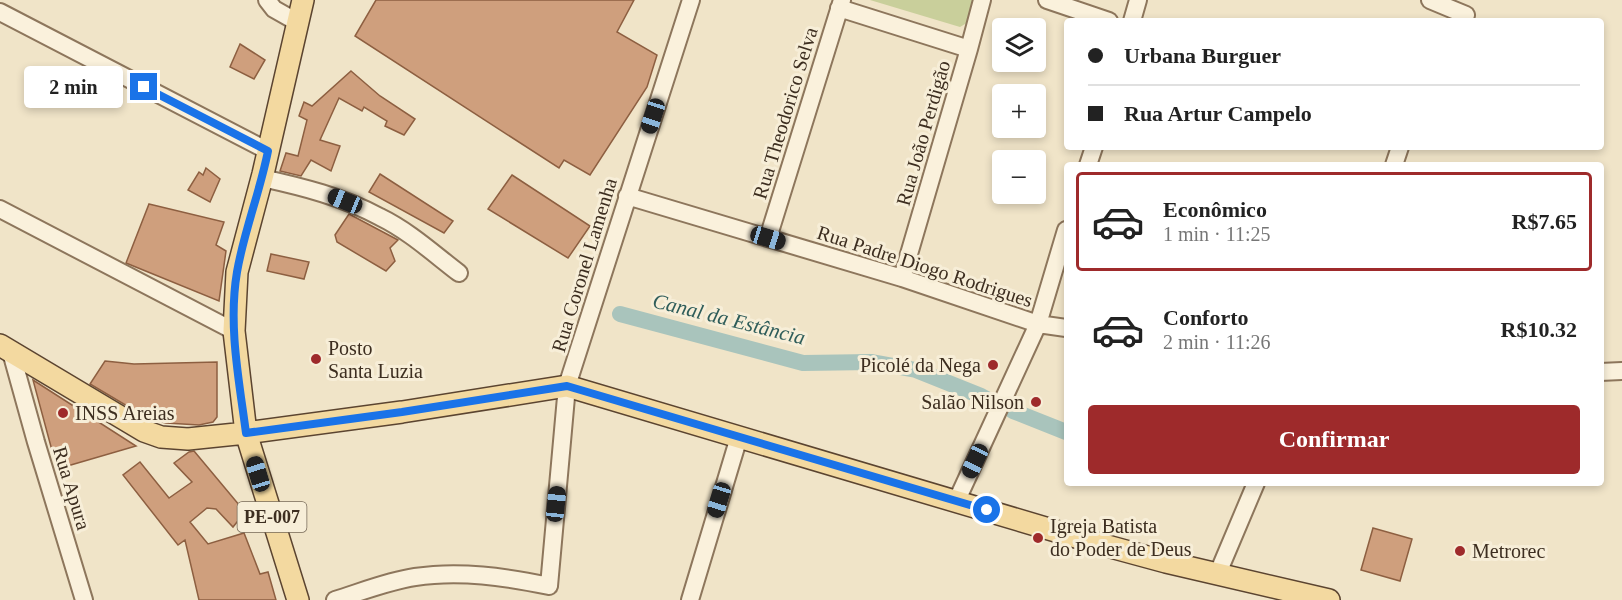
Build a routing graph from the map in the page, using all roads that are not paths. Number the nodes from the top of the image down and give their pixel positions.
1 (267, 0) edge
2 (303, 0) edge
3 (691, 0) edge
4 (982, 0) edge
5 (1047, 0) edge
6 (1138, 0) edge
7 (1430, 0) edge
8 (840, 4) edge
9 (0, 12) edge
10 (1467, 12) edge
11 (1100, 18) edge
12 (1133, 18) edge
13 (297, 22) junction
14 (969, 50) junction
15 (268, 151) junction
16 (262, 178) junction
17 (627, 196) junction
18 (0, 209) edge
19 (1064, 237) edge
20 (768, 238) junction
21 (459, 273) dead end
22 (902, 278) junction
23 (1038, 324) junction
24 (1064, 328) edge
25 (234, 332) junction
26 (6, 349) edge
27 (1622, 371) edge
28 (1604, 372) edge
29 (567, 386) junction
30 (246, 433) junction
31 (739, 437) junction
32 (1255, 486) edge
33 (957, 500) junction
34 (1218, 573) junction
35 (84, 600) edge
36 (298, 600) edge
37 (335, 600) edge
38 (690, 600) edge
39 (1329, 600) edge

1 - 13 street
2 - 13 main road, PE-007
3 - 17 street, Rua Coronel Lamenha
4 - 14 street, Rua João Perdigão
5 - 11 street
6 - 12 street
7 - 10 street
8 - 14 street
8 - 20 street, Rua Theodorico Selva
9 - 15 street
13 - 15 main road, PE-007
14 - 22 street, Rua João Perdigão
15 - 16 main road, PE-007
16 - 21 street
16 - 25 main road, PE-007
17 - 20 street, Rua Padre Diogo Rodrigues
17 - 29 street, Rua Coronel Lamenha
18 - 25 street
19 - 23 street, Rua Padre Diogo Rodrigues
20 - 22 street, Rua Padre Diogo Rodrigues
22 - 23 street, Rua Padre Diogo Rodrigues
23 - 24 street, Rua Padre Diogo Rodrigues
23 - 33 street
25 - 30 main road, PE-007
26 - 30 main road
26 - 35 street, Rua Apura
27 - 28 street
29 - 30 main road
29 - 31 main road
29 - 37 street, Rua Coronel Lamenha
30 - 36 main road, PE-007
31 - 33 main road
31 - 38 street
32 - 34 street
33 - 34 main road
34 - 39 main road

